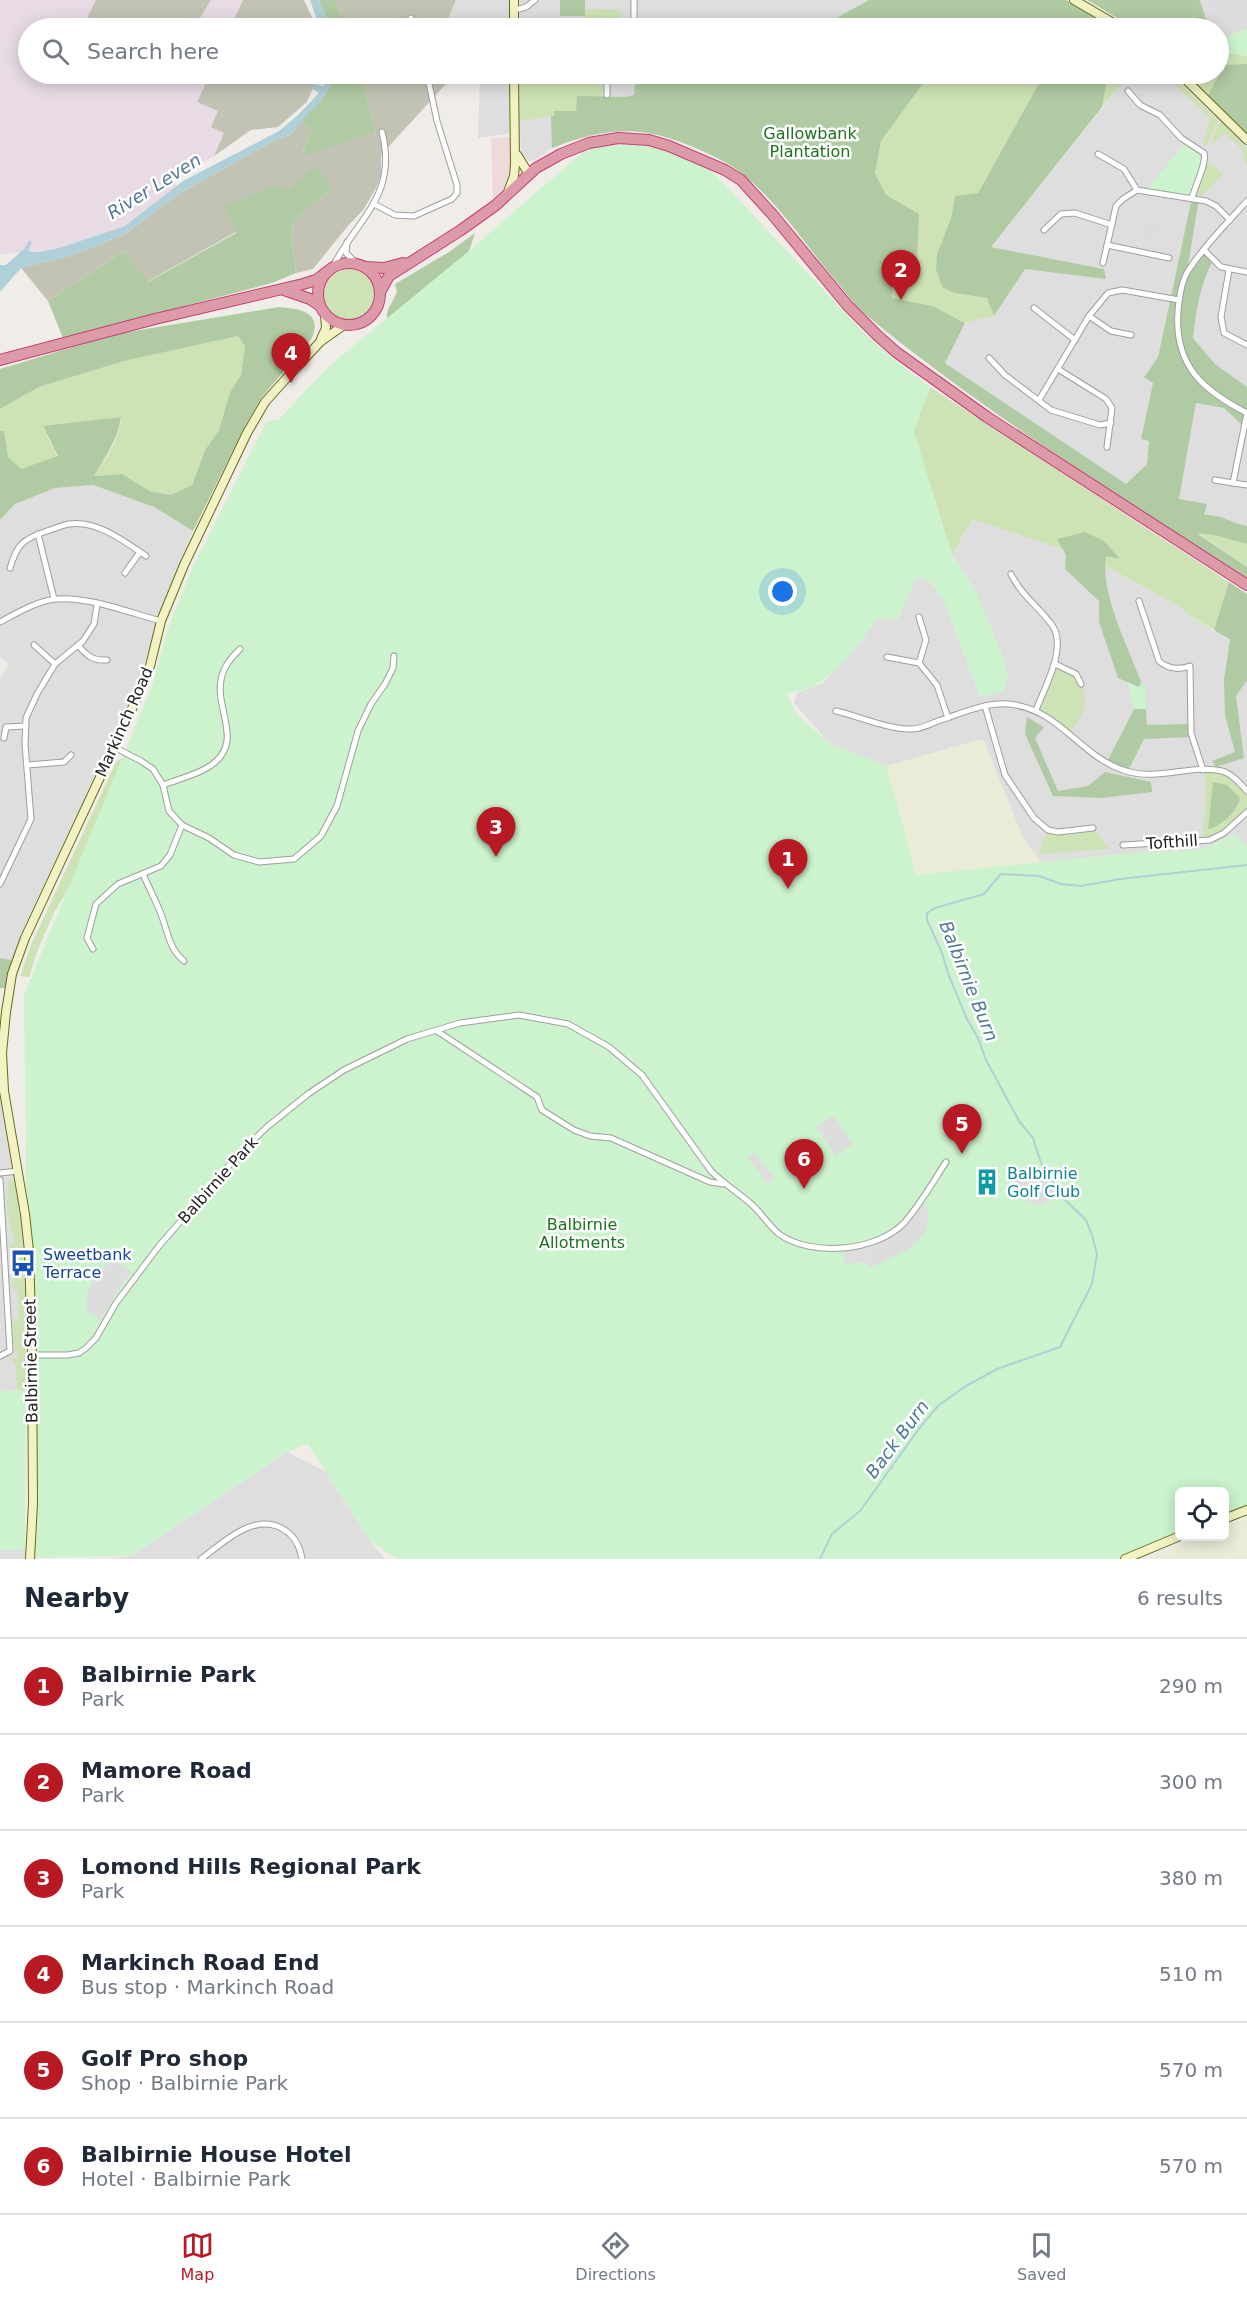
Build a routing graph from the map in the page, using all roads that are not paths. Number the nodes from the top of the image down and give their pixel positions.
1 (514, 0) edge
2 (535, 0) edge
3 (634, 0) edge
4 (1074, 0) edge
5 (519, 9) dead end
6 (514, 18) edge
7 (634, 18) edge
8 (1105, 18) edge
9 (429, 84) edge
10 (514, 84) edge
11 (607, 84) edge
12 (1190, 84) edge
13 (1128, 91) dead end
14 (607, 95) dead end
15 (382, 132) dead end
16 (1247, 140) edge
17 (516, 148) junction
18 (1098, 154) dead end
19 (529, 174) junction
20 (1137, 190) junction
21 (505, 196) junction
22 (1192, 198) junction
23 (1247, 201) edge
24 (374, 204) junction
25 (1230, 220) junction
26 (1112, 225) junction
27 (1044, 230) dead end
28 (347, 241) junction
29 (1107, 245) junction
30 (1204, 250) junction
31 (1168, 258) dead end
32 (417, 259) junction
33 (1103, 263) dead end
34 (361, 266) junction
35 (330, 270) junction
36 (1229, 270) junction
37 (1247, 272) edge
38 (276, 290) junction
39 (380, 292) junction
40 (1179, 300) junction
41 (1034, 308) dead end
42 (322, 310) junction
43 (1089, 316) junction
44 (344, 326) junction
45 (1131, 335) dead end
46 (1074, 340) junction
47 (320, 342) junction
48 (1247, 345) edge
49 (989, 358) dead end
50 (0, 360) edge
51 (1058, 369) junction
52 (1039, 400) junction
53 (1247, 413) edge
54 (1111, 423) junction
55 (1107, 447) dead end
56 (1215, 480) dead end
57 (1233, 483) junction
58 (1247, 485) edge
59 (38, 534) junction
60 (140, 552) junction
61 (146, 556) dead end
62 (10, 568) dead end
63 (125, 573) dead end
64 (1011, 574) dead end
65 (1247, 585) edge
66 (54, 599) junction
67 (1139, 601) dead end
68 (97, 604) junction
69 (919, 617) dead end
70 (161, 621) junction
71 (0, 622) edge
72 (34, 645) dead end
73 (78, 645) junction
74 (240, 649) dead end
75 (394, 657) dead end
76 (887, 657) dead end
77 (107, 660) dead end
78 (919, 663) junction
79 (55, 664) junction
80 (1055, 664) junction
81 (1081, 684) dead end
82 (985, 706) junction
83 (1035, 710) junction
84 (836, 711) dead end
85 (948, 718) junction
86 (26, 726) junction
87 (4, 738) dead end
88 (114, 747) junction
89 (71, 755) dead end
90 (28, 765) junction
91 (1203, 770) junction
92 (163, 785) junction
93 (1247, 791) edge
94 (1247, 812) edge
95 (182, 825) junction
96 (1093, 828) dead end
97 (1123, 845) dead end
98 (143, 874) junction
99 (0, 884) edge
100 (93, 949) dead end
101 (184, 961) dead end
102 (3, 1011) edge
103 (436, 1031) junction
104 (11, 1128) joint
105 (946, 1162) dead end
106 (18, 1171) junction
107 (0, 1173) edge
108 (0, 1180) edge
109 (725, 1185) junction
110 (2, 1264) edge
111 (32, 1355) junction
112 (0, 1356) edge
113 (1247, 1510) edge
114 (1229, 1517) edge
115 (1175, 1538) edge
116 (30, 1559) edge
117 (201, 1559) edge
118 (302, 1559) edge
119 (1125, 1559) edge

1 - 6 main road
2 - 5 street
3 - 7 street
4 - 8 main road
9 - 24 street
10 - 17 main road
11 - 14 street
12 - 16 main road
13 - 22 street
15 - 24 street
17 - 19 main road
17 - 21 main road
18 - 20 street
19 - 21 highway
19 - 65 highway
20 - 22 street
20 - 26 street
21 - 32 highway
22 - 25 street
23 - 25 street
24 - 28 street
25 - 30 street
26 - 27 street
26 - 29 street
28 - 34 street
28 - 35 street
29 - 31 street
29 - 33 street
30 - 36 street
30 - 40 street
32 - 34 highway
32 - 39 highway
34 - 35 highway
34 - 39 highway
35 - 38 highway
35 - 42 highway
36 - 37 street
36 - 48 street
38 - 42 highway
38 - 50 highway
39 - 44 highway
40 - 43 street
40 - 53 street
41 - 46 street
42 - 44 highway
42 - 47 main road
43 - 45 street
43 - 46 street
44 - 47 main road, Markinch Road
46 - 51 street
47 - 70 main road, Markinch Road
49 - 52 street
51 - 52 street
51 - 54 street
52 - 54 street
53 - 57 street
54 - 55 street
56 - 57 street
57 - 58 street
59 - 60 street
59 - 62 street
59 - 66 street
60 - 61 street
60 - 63 street
64 - 80 street
66 - 68 street
66 - 71 street
67 - 91 street
68 - 70 street
68 - 73 street
69 - 78 street
70 - 88 main road, Markinch Road
72 - 79 street
73 - 77 street
73 - 79 street
74 - 92 street
75 - 95 street
76 - 78 street
78 - 85 street
79 - 86 street
80 - 81 street
80 - 83 street
82 - 83 street
82 - 85 street
82 - 96 street
83 - 91 street
84 - 85 street
86 - 87 street
86 - 90 street
88 - 92 street
88 - 102 main road, Markinch Road
89 - 90 street
90 - 99 street
91 - 93 street
92 - 95 street
94 - 97 street, Tofthill
95 - 98 street
98 - 100 street
98 - 101 street
102 - 104 main road, Markinch Road
103 - 109 street, Balbirnie Park
103 - 109 street, Balbirnie Park
103 - 111 street, Balbirnie Park
104 - 106 main road, Balbirnie Street
105 - 109 street, Balbirnie Park
106 - 107 street
106 - 111 main road, Balbirnie Street
108 - 110 street
110 - 112 street
111 - 116 main road, Balbirnie Street
113 - 114 main road
115 - 119 main road
117 - 118 street

